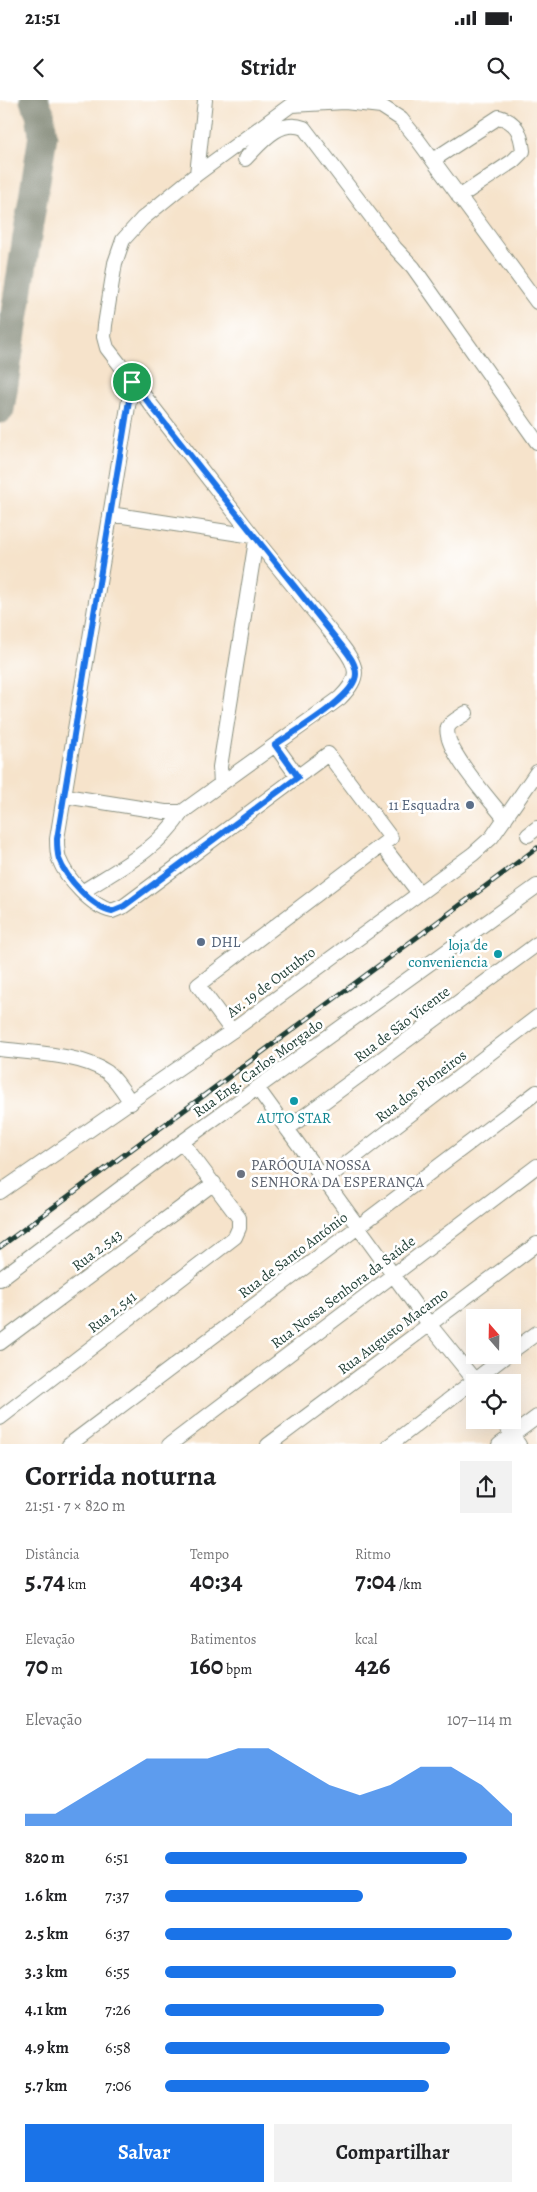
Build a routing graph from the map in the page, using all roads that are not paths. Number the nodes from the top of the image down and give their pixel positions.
1 (205, 100) edge
2 (292, 102) edge
3 (382, 103) edge
4 (245, 159) dead end
5 (434, 160) junction
6 (197, 174) junction
7 (459, 197) junction
8 (537, 302) edge
9 (132, 382) junction
10 (537, 442) edge
11 (110, 514) junction
12 (255, 538) junction
13 (466, 713) dead end
14 (275, 745) junction
15 (537, 772) edge
16 (298, 777) junction
17 (221, 784) junction
18 (65, 796) junction
19 (182, 812) junction
20 (505, 819) junction
21 (382, 845) junction
22 (537, 886) edge
23 (82, 892) junction
24 (419, 893) junction
25 (537, 944) edge
26 (537, 1017) edge
27 (232, 1031) junction
28 (0, 1049) edge
29 (258, 1089) junction
30 (537, 1092) edge
31 (131, 1102) junction
32 (287, 1129) junction
33 (182, 1142) junction
34 (537, 1166) edge
35 (325, 1180) junction
36 (214, 1183) junction
37 (0, 1192) edge
38 (358, 1225) junction
39 (537, 1244) edge
40 (393, 1273) junction
41 (0, 1279) edge
42 (430, 1324) junction
43 (537, 1333) edge
44 (0, 1343) edge
45 (521, 1345) edge
46 (496, 1364) edge
47 (469, 1374) edge
48 (484, 1374) edge
49 (466, 1388) edge
50 (537, 1417) edge
51 (0, 1418) edge
52 (508, 1429) edge
53 (515, 1440) edge
54 (69, 1444) edge
55 (169, 1444) edge
56 (268, 1444) edge
57 (390, 1444) edge
58 (499, 1444) edge

1 - 6 street
2 - 3 street
2 - 6 street
3 - 5 street
4 - 10 street
5 - 7 street
5 - 7 street
6 - 9 street
7 - 8 street
9 - 11 street
9 - 12 street
11 - 12 street
11 - 18 street
12 - 14 street
12 - 17 street
13 - 20 street
14 - 16 street
14 - 17 street
15 - 20 street, Av. 19 de Outubro
16 - 21 street
16 - 23 street
17 - 19 street
18 - 19 street
18 - 23 street
19 - 23 street
20 - 24 street, Av. 19 de Outubro
21 - 24 street
21 - 27 street
22 - 29 street, Rua Eng. Carlos Morgado
24 - 27 street, Av. 19 de Outubro
25 - 32 street, Rua de São Vicente
26 - 35 street, Rua dos Pioneiros
27 - 31 street, Av. 19 de Outubro
28 - 31 street
29 - 32 street
29 - 33 street, Rua Eng. Carlos Morgado
30 - 38 street, Rua de Santo António
31 - 37 street, Av. 19 de Outubro
32 - 35 street
33 - 36 street
33 - 41 street, Rua Eng. Carlos Morgado
34 - 40 street, Rua Nossa Senhora da Saúde
35 - 38 street
36 - 44 street, Rua 2.543
36 - 51 street, Rua 2.541
38 - 40 street
38 - 54 street, Rua de Santo António
39 - 42 street, Rua Augusto Macamo
40 - 42 street
40 - 55 street, Rua Nossa Senhora da Saúde
42 - 47 street
42 - 56 street, Rua Augusto Macamo
43 - 45 street
46 - 48 street
49 - 57 street
50 - 53 street
52 - 53 street
53 - 58 street

